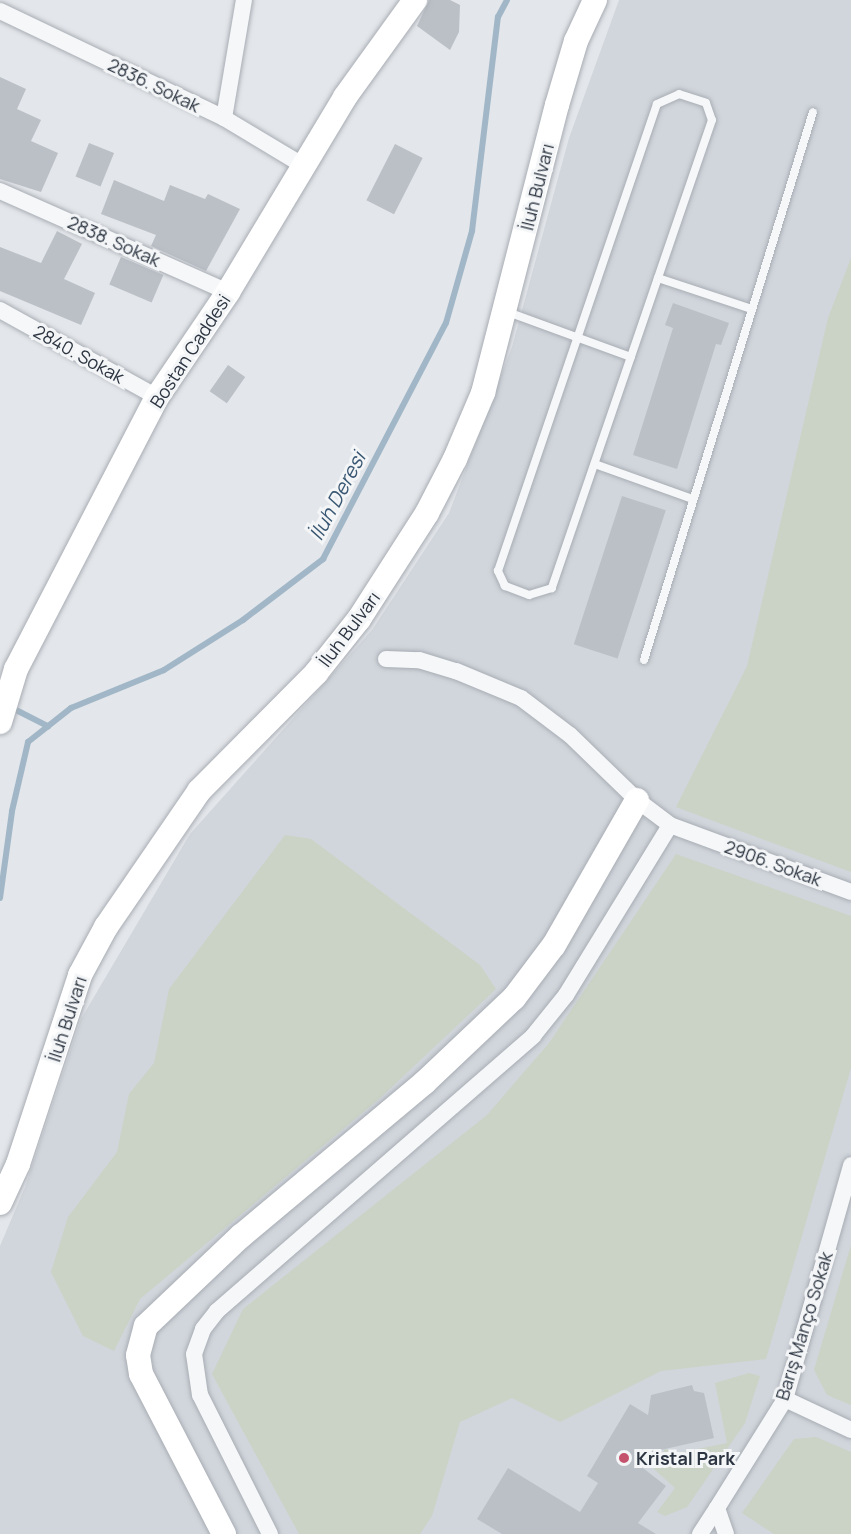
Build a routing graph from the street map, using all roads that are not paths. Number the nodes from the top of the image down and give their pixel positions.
1 (2, 0) edge
2 (244, 0) edge
3 (416, 0) edge
4 (595, 0) edge
5 (0, 4) edge
6 (0, 11) edge
7 (813, 112) dead end
8 (224, 118) junction
9 (304, 166) junction
10 (0, 191) edge
11 (658, 278) junction
12 (228, 292) junction
13 (752, 309) junction
14 (504, 310) junction
15 (0, 311) edge
16 (578, 338) junction
17 (631, 357) junction
18 (157, 397) junction
19 (594, 464) junction
20 (693, 499) junction
21 (386, 659) dead end
22 (644, 660) dead end
23 (8, 667) edge
24 (0, 722) edge
25 (637, 800) junction
26 (670, 825) junction
27 (851, 892) edge
28 (851, 1165) edge
29 (0, 1203) edge
30 (785, 1399) junction
31 (851, 1430) edge
32 (717, 1508) junction
33 (224, 1534) edge
34 (270, 1534) edge
35 (700, 1534) edge
36 (726, 1534) edge

1 - 5 street
2 - 8 street
3 - 9 street, Bostan Caddesi
4 - 14 street, İluh Bulvarı
6 - 8 street, 2836. Sokak
7 - 13 lane
8 - 9 street, 2836. Sokak
9 - 12 street, Bostan Caddesi
10 - 12 street, 2838. Sokak
11 - 13 lane
11 - 16 lane
11 - 17 lane
12 - 18 street, Bostan Caddesi
13 - 20 lane
14 - 16 lane
14 - 29 street, İluh Bulvarı
15 - 18 street, 2840. Sokak
16 - 17 lane
16 - 19 lane
17 - 19 lane
18 - 23 street, Bostan Caddesi
19 - 20 lane
20 - 22 lane
21 - 25 street, 2906. Sokak
23 - 24 street, Bostan Caddesi
25 - 26 street, 2906. Sokak
25 - 33 street
26 - 27 street, 2906. Sokak
26 - 34 street
28 - 30 street, Barış Manço Sokak
30 - 31 street
30 - 32 street, Barış Manço Sokak
32 - 35 street, Barış Manço Sokak
32 - 36 street

